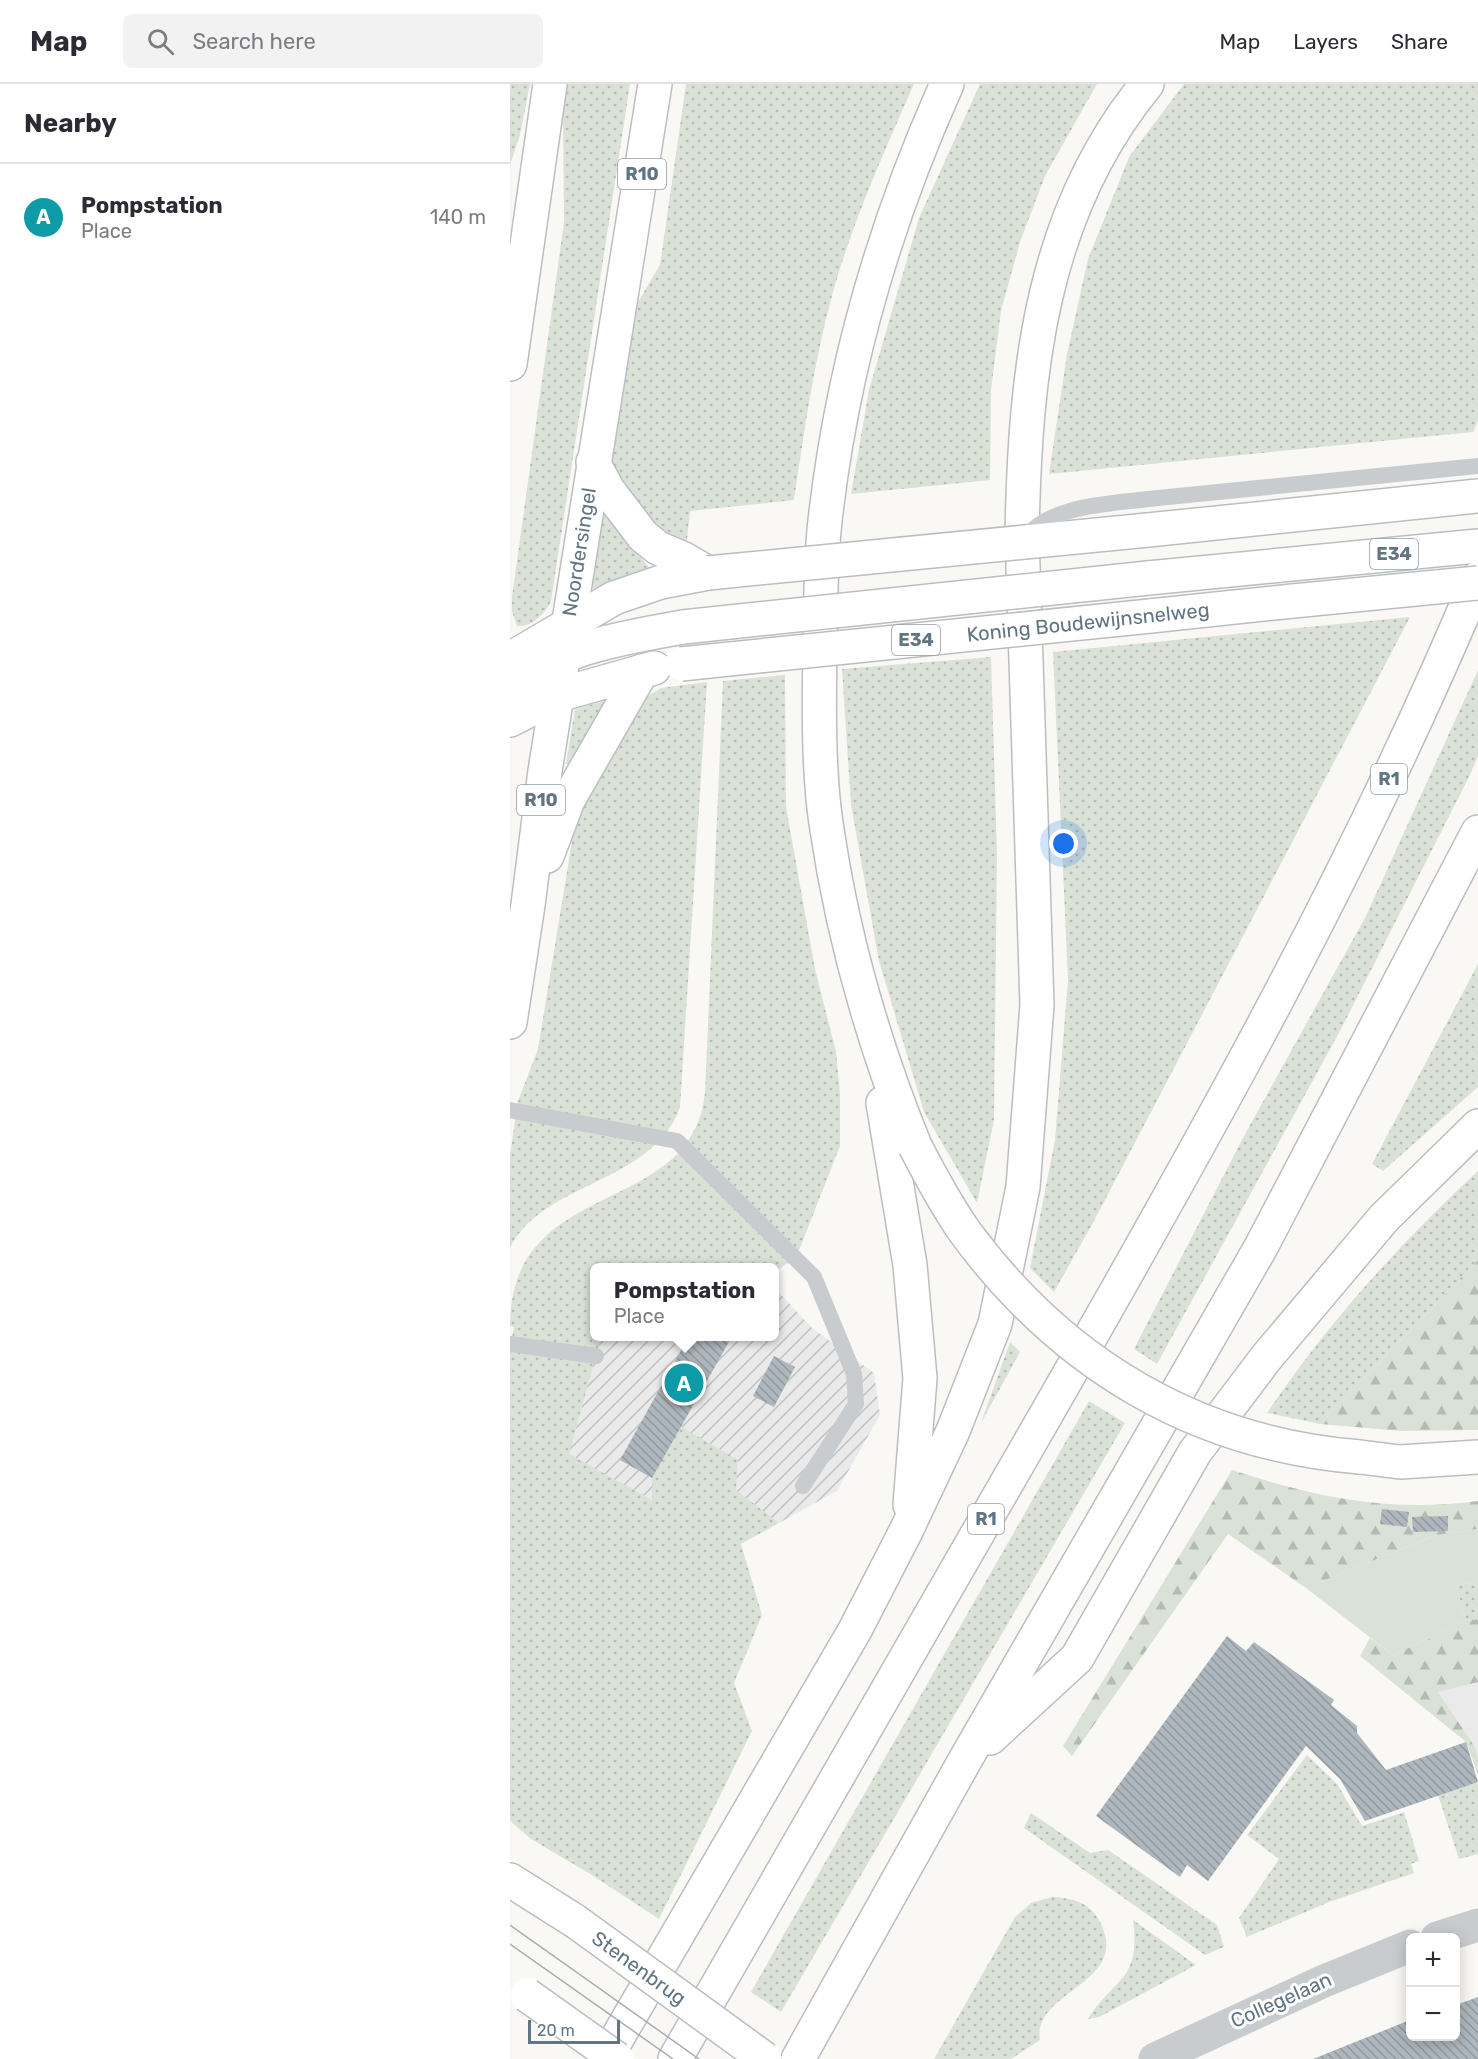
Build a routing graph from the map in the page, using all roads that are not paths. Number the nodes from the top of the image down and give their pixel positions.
1 (550, 84) edge
2 (655, 84) edge
3 (947, 84) edge
4 (1147, 84) edge
5 (510, 364) edge
6 (593, 462) junction
7 (1478, 466) edge
8 (1478, 496) edge
9 (1148, 514) junction
10 (1478, 546) edge
11 (692, 570) junction
12 (1478, 578) edge
13 (1478, 583) edge
14 (568, 624) junction
15 (563, 656) junction
16 (510, 659) edge
17 (664, 667) junction
18 (510, 688) edge
19 (558, 695) junction
20 (510, 720) edge
21 (1478, 832) edge
22 (528, 905) junction
23 (864, 998) junction
24 (510, 1022) edge
25 (510, 1110) edge
26 (1478, 1126) edge
27 (510, 1344) edge
28 (596, 1356) dead end
29 (1478, 1458) edge
30 (803, 1486) dead end
31 (908, 1527) junction
32 (964, 1762) junction
33 (510, 1880) edge
34 (1478, 1925) edge
35 (1453, 1933) edge
36 (1406, 1948) edge
37 (519, 1989) edge
38 (605, 2059) edge
39 (617, 2059) edge
40 (675, 2059) edge
41 (765, 2059) edge
42 (798, 2059) edge
43 (1155, 2059) edge

1 - 5 main road
2 - 6 main road, Noordersingel / R10
3 - 23 main road
4 - 31 main road
6 - 11 main road
6 - 14 main road, Noordersingel / R10
7 - 9 lane
8 - 9 main road
9 - 11 main road, bridge
10 - 15 main road, E34, bridge
11 - 14 main road
12 - 40 main road, R1
13 - 17 main road, Koning Boudewijnsnelweg / E34, bridge
14 - 15 main road, Noordersingel / R10
14 - 16 main road
15 - 18 main road
15 - 19 main road, Noordersingel / R10
17 - 19 main road, Koning Boudewijnsnelweg / E34
17 - 22 main road
19 - 20 main road, Koning Boudewijnsnelweg
19 - 22 main road, Noordersingel / R10
21 - 32 main road
22 - 24 main road, Noordersingel / R10
23 - 29 main road, bridge
23 - 31 main road
25 - 30 lane
26 - 32 main road
27 - 28 lane
31 - 38 main road
32 - 42 main road
33 - 41 main road, Stenenbrug, bridge
34 - 35 street
36 - 43 street, Collegelaan
37 - 39 main road, bridge

